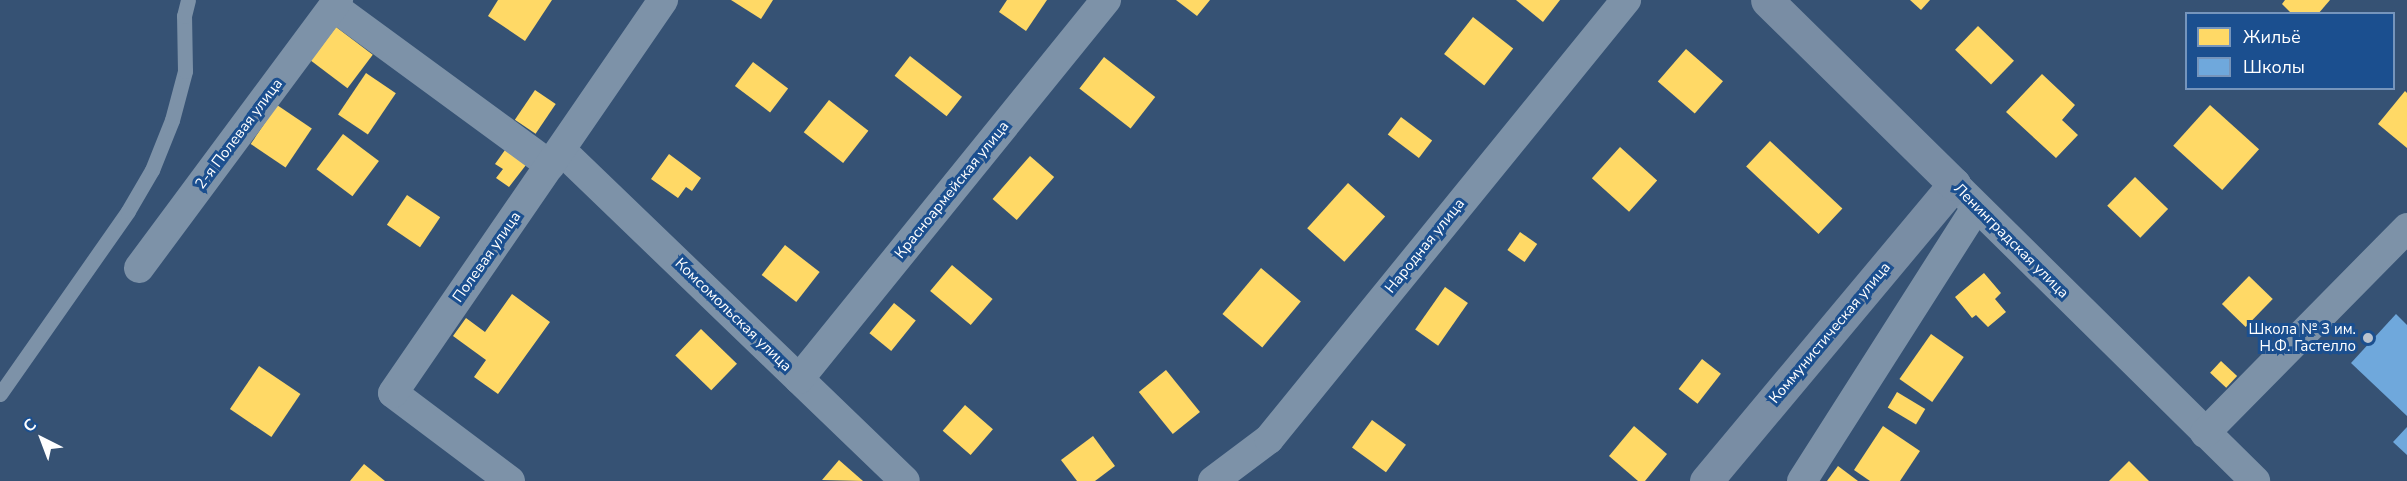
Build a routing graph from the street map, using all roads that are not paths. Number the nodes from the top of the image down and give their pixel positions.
1 (188, 0) edge
2 (663, 0) edge
3 (1106, 0) edge
4 (1626, 0) edge
5 (1767, 0) edge
6 (336, 4) edge
7 (556, 157) junction
8 (1954, 184) junction
9 (1976, 208) junction
10 (2407, 228) edge
11 (139, 268) dead end
12 (799, 379) junction
13 (0, 394) edge
14 (2205, 433) junction
15 (510, 481) edge
16 (905, 481) edge
17 (1213, 481) edge
18 (1706, 481) edge
19 (1802, 481) edge
20 (2255, 481) edge

1 - 13 lane
2 - 7 street, Полевая улица
3 - 12 street, Красноармейская улица
4 - 17 street, Народная улица
5 - 8 street, Ленинградская улица
6 - 7 street, Комсомольская улица
6 - 11 street, 2-я Полевая улица
7 - 12 street, Комсомольская улица
7 - 15 street, Полевая улица
8 - 9 street, Ленинградская улица
8 - 18 street, Коммунистическая улица
9 - 14 street, Ленинградская улица
9 - 19 street
10 - 14 street
12 - 16 street, Комсомольская улица
14 - 20 street, Ленинградская улица

